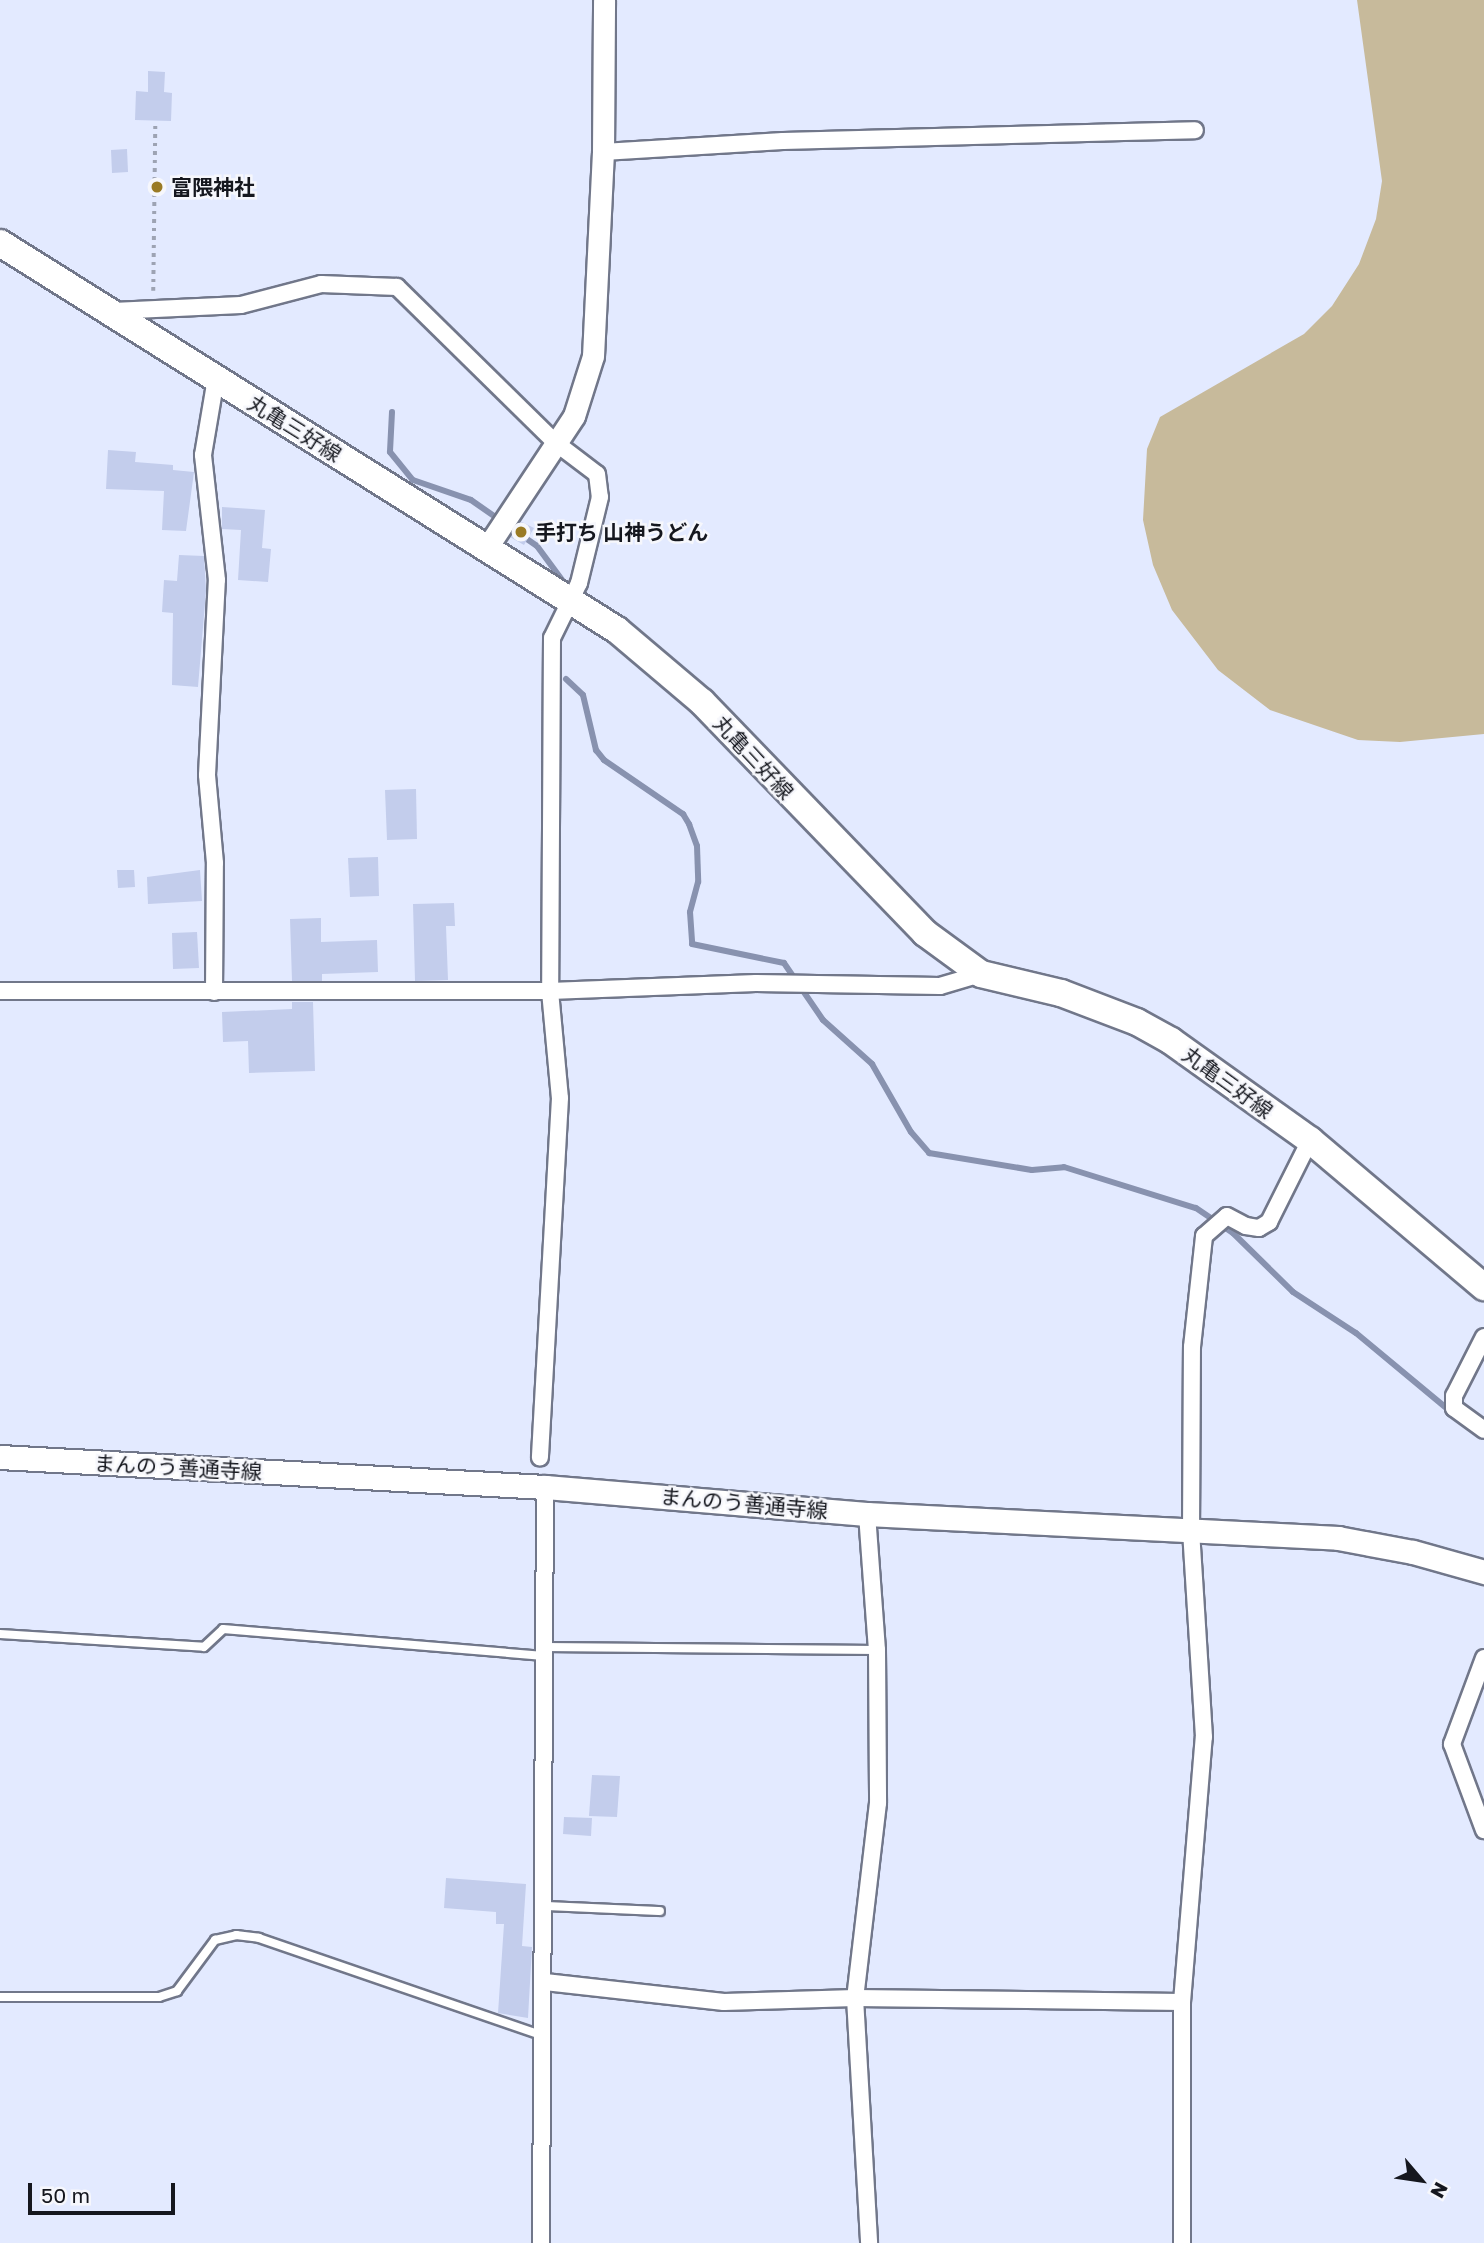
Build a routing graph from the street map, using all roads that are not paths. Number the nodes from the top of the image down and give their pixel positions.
1 (604, 0) edge
2 (1195, 130) dead end
3 (603, 152) junction
4 (0, 243) edge
5 (110, 312) junction
6 (216, 378) junction
7 (556, 443) junction
8 (491, 541) junction
9 (572, 601) junction
10 (981, 974) junction
11 (550, 991) junction
12 (0, 992) edge
13 (214, 992) junction
14 (1310, 1140) junction
15 (1484, 1287) edge
16 (1484, 1337) edge
17 (1484, 1430) edge
18 (0, 1457) edge
19 (540, 1457) dead end
20 (545, 1487) junction
21 (867, 1514) junction
22 (1191, 1532) junction
23 (1484, 1572) edge
24 (0, 1634) edge
25 (877, 1650) junction
26 (545, 1651) junction
27 (1484, 1658) edge
28 (1484, 1830) edge
29 (545, 1906) junction
30 (660, 1911) dead end
31 (545, 1982) junction
32 (0, 1997) edge
33 (855, 1998) junction
34 (1182, 2002) junction
35 (545, 2036) junction
36 (541, 2243) edge
37 (869, 2243) edge
38 (1182, 2243) edge

1 - 3 street
2 - 3 street
3 - 7 street
4 - 5 main road, 丸亀三好線
5 - 6 main road, 丸亀三好線
5 - 7 street
6 - 8 main road, 丸亀三好線
6 - 13 street
7 - 8 street
7 - 9 street
8 - 9 main road, 丸亀三好線
9 - 10 main road, 丸亀三好線
9 - 11 street
10 - 11 street
10 - 14 main road, 丸亀三好線
11 - 13 street
11 - 19 street
12 - 13 street
14 - 15 main road, 丸亀三好線
14 - 22 street
16 - 17 street
18 - 20 main road, まんのう善通寺線
20 - 21 main road, まんのう善通寺線
20 - 26 street
21 - 22 main road, まんのう善通寺線
21 - 25 street
22 - 23 main road, まんのう善通寺線
22 - 34 street
24 - 26 lane
25 - 26 lane
25 - 33 street
26 - 29 street
27 - 28 street
29 - 30 lane
29 - 31 street
31 - 33 street
31 - 35 street
32 - 35 lane
33 - 34 street
33 - 37 street
34 - 38 street
35 - 36 street

